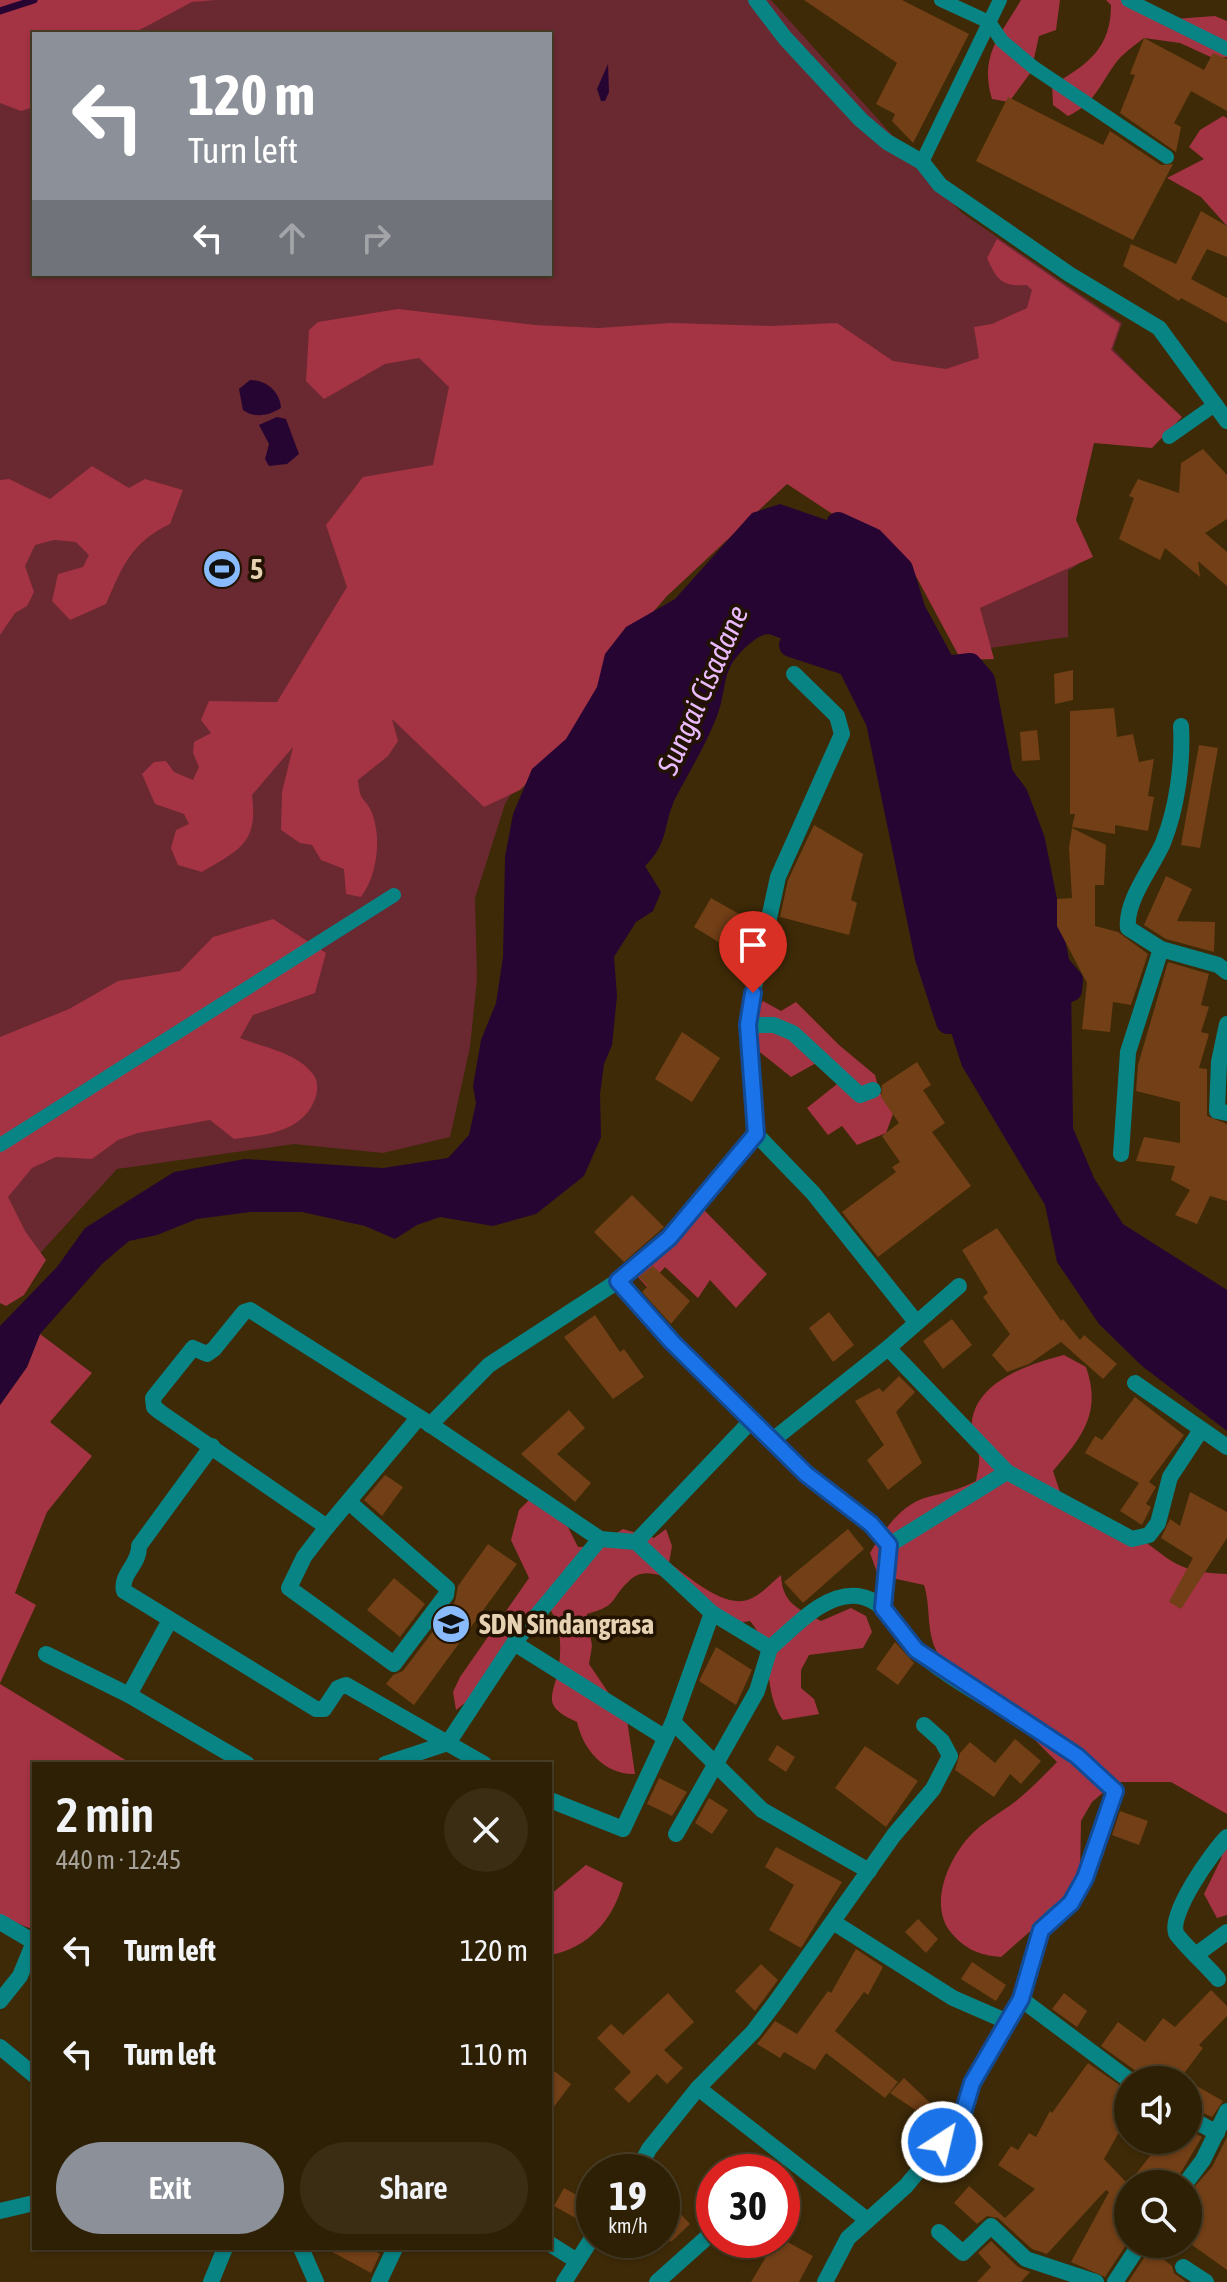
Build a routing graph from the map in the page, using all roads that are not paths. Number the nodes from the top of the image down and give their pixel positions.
1 (756, 0) edge
2 (941, 0) edge
3 (1000, 0) edge
4 (1128, 0) edge
5 (989, 22) junction
6 (1227, 49) edge
7 (1167, 157) dead end
8 (922, 162) junction
9 (1216, 404) junction
10 (1227, 421) edge
11 (1169, 437) dead end
12 (794, 674) dead end
13 (1181, 726) dead end
14 (394, 895) dead end
15 (1161, 949) junction
16 (1227, 972) edge
17 (1227, 1024) edge
18 (748, 1025) junction
19 (873, 1090) dead end
20 (1227, 1113) edge
21 (756, 1134) junction
22 (0, 1145) edge
23 (1121, 1154) dead end
24 (618, 1281) junction
25 (959, 1286) dead end
26 (916, 1322) junction
27 (888, 1348) junction
28 (1135, 1383) dead end
29 (753, 1419) junction
30 (425, 1421) junction
31 (1201, 1430) junction
32 (774, 1439) junction
33 (212, 1446) junction
34 (1227, 1447) edge
35 (1007, 1472) junction
36 (350, 1503) junction
37 (327, 1527) junction
38 (600, 1539) junction
39 (636, 1542) junction
40 (889, 1545) junction
41 (883, 1608) junction
42 (712, 1613) junction
43 (170, 1620) junction
44 (514, 1643) junction
45 (770, 1648) junction
46 (46, 1654) dead end
47 (129, 1695) junction
48 (673, 1722) junction
49 (924, 1725) dead end
50 (664, 1737) junction
51 (448, 1743) junction
52 (244, 1762) edge
53 (391, 1762) edge
54 (481, 1762) edge
55 (719, 1763) junction
56 (552, 1801) edge
57 (676, 1834) dead end
58 (1227, 1837) edge
59 (869, 1871) junction
60 (0, 1922) edge
61 (833, 1922) junction
62 (1227, 1932) edge
63 (32, 1941) edge
64 (1197, 1954) junction
65 (31, 1965) edge
66 (1218, 1979) dead end
67 (1021, 1999) junction
68 (0, 2001) edge
69 (1008, 2022) junction
70 (0, 2047) edge
71 (1114, 2069) edge
72 (32, 2073) edge
73 (698, 2088) junction
74 (1227, 2111) edge
75 (1202, 2125) edge
76 (1217, 2133) junction
77 (646, 2154) edge
78 (1194, 2170) edge
79 (32, 2203) edge
80 (0, 2211) edge
81 (866, 2219) junction
82 (939, 2232) dead end
83 (552, 2245) edge
84 (696, 2247) edge
85 (302, 2250) edge
86 (394, 2250) edge
87 (220, 2252) edge
88 (579, 2258) edge
89 (1131, 2258) edge
90 (577, 2261) junction
91 (1183, 2267) dead end
92 (211, 2282) edge
93 (316, 2282) edge
94 (379, 2282) edge
95 (564, 2282) edge
96 (657, 2282) edge
97 (825, 2282) edge
98 (1096, 2282) edge
99 (1115, 2282) edge
100 (1206, 2282) edge

1 - 8 street
2 - 5 lane
3 - 5 lane
4 - 6 lane
5 - 7 lane
5 - 8 lane
8 - 9 street
9 - 10 street
9 - 11 lane
12 - 18 street
13 - 15 street
14 - 22 lane
15 - 16 street
15 - 23 street
17 - 20 street
18 - 19 street
18 - 21 street
21 - 24 street
21 - 26 street
24 - 29 street
24 - 30 street
25 - 26 street
26 - 27 street
27 - 32 street
27 - 35 street
28 - 31 street
29 - 32 street
29 - 39 street
30 - 33 street
30 - 36 street
30 - 38 street
31 - 34 street
31 - 35 street
32 - 40 street
33 - 37 street
33 - 43 street
35 - 40 street
36 - 37 street
36 - 37 street
38 - 39 street
38 - 44 street
39 - 42 street
40 - 41 street
41 - 45 street
41 - 67 street
42 - 45 street
42 - 48 street
43 - 47 street
43 - 51 street
44 - 50 street
44 - 51 street
45 - 55 street
46 - 47 street
47 - 52 street
48 - 50 street
48 - 55 street
49 - 59 street
50 - 56 street
51 - 53 street
51 - 54 street
55 - 57 street
55 - 59 street
58 - 64 street
59 - 61 street
60 - 63 street
61 - 69 street
61 - 73 street
62 - 64 street
64 - 66 street
65 - 68 street
67 - 69 street
67 - 71 street
69 - 81 street
70 - 72 street
73 - 77 street
73 - 81 street
74 - 76 street
75 - 76 street
76 - 78 street
79 - 80 street
81 - 97 street
82 - 98 street
83 - 90 street
84 - 96 street
85 - 93 street
86 - 94 street
87 - 92 street
88 - 90 street
89 - 99 street
90 - 95 street
91 - 100 street

